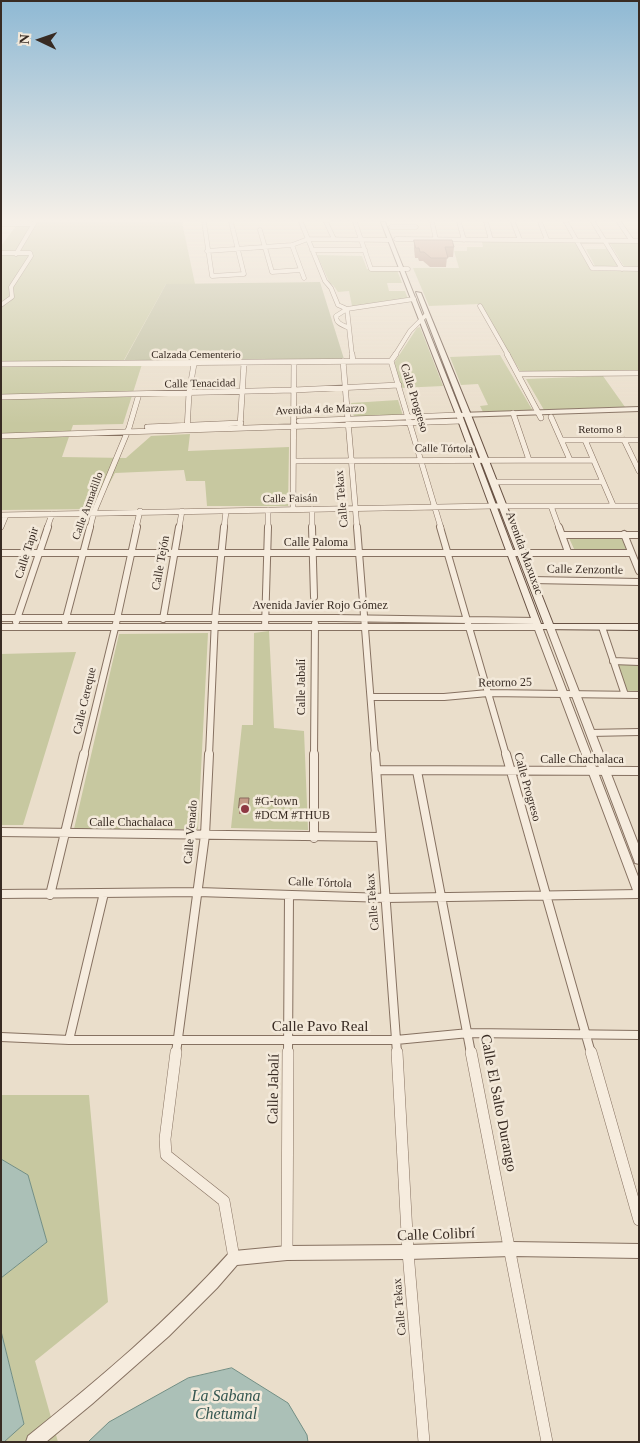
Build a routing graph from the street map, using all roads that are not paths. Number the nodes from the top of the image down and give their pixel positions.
1 (11, 289) edge
2 (332, 289) edge
3 (411, 289) edge
4 (413, 289) edge
5 (414, 299) junction
6 (1, 305) edge
7 (480, 306) dead end
8 (347, 310) junction
9 (424, 316) junction
10 (349, 328) junction
11 (342, 361) junction
12 (353, 361) junction
13 (391, 361) junction
14 (294, 362) junction
15 (244, 363) junction
16 (1, 364) edge
17 (194, 364) junction
18 (639, 373) edge
19 (519, 374) junction
20 (399, 385) junction
21 (344, 388) junction
22 (294, 390) junction
23 (241, 392) junction
24 (189, 393) junction
25 (138, 394) junction
26 (1, 397) edge
27 (639, 409) edge
28 (639, 414) edge
29 (540, 415) junction
30 (514, 416) junction
31 (551, 417) junction
32 (460, 418) junction
33 (469, 418) junction
34 (409, 420) junction
35 (348, 422) junction
36 (295, 424) junction
37 (240, 425) junction
38 (187, 427) junction
39 (128, 430) junction
40 (1, 432) edge
41 (37, 433) junction
42 (1, 436) edge
43 (562, 440) junction
44 (585, 440) junction
45 (624, 440) junction
46 (639, 440) edge
47 (351, 460) junction
48 (420, 460) junction
49 (529, 460) junction
50 (570, 460) junction
51 (593, 460) junction
52 (295, 461) junction
53 (476, 461) junction
54 (486, 461) junction
55 (639, 471) edge
56 (494, 482) junction
57 (603, 482) junction
58 (614, 505) junction
59 (493, 506) junction
60 (503, 506) junction
61 (551, 506) junction
62 (639, 506) edge
63 (434, 507) junction
64 (312, 508) junction
65 (355, 508) junction
66 (293, 509) junction
67 (268, 510) junction
68 (182, 511) junction
69 (226, 511) junction
70 (94, 512) junction
71 (140, 512) junction
72 (52, 514) junction
73 (4, 515) edge
74 (1, 527) edge
75 (624, 534) junction
76 (562, 535) junction
77 (639, 535) edge
78 (510, 552) junction
79 (521, 552) junction
80 (568, 552) junction
81 (631, 552) junction
82 (1, 553) edge
83 (312, 553) junction
84 (359, 553) junction
85 (448, 553) junction
86 (39, 554) junction
87 (82, 554) junction
88 (129, 554) junction
89 (175, 554) junction
90 (222, 554) junction
91 (268, 554) junction
92 (639, 571) edge
93 (532, 580) junction
94 (639, 582) edge
95 (314, 597) dead end
96 (540, 600) junction
97 (528, 601) junction
98 (265, 617) junction
99 (1, 618) edge
100 (17, 618) junction
101 (66, 618) junction
102 (117, 618) junction
103 (315, 618) junction
104 (365, 618) junction
105 (163, 619) junction
106 (215, 619) junction
107 (639, 621) edge
108 (467, 623) junction
109 (537, 624) junction
110 (549, 624) junction
111 (1, 627) edge
112 (14, 627) junction
113 (265, 627) junction
114 (314, 627) junction
115 (602, 627) junction
116 (639, 627) edge
117 (64, 628) junction
118 (115, 628) junction
119 (215, 628) junction
120 (366, 628) junction
121 (559, 652) junction
122 (548, 653) junction
123 (614, 661) junction
124 (639, 662) edge
125 (488, 693) junction
126 (563, 694) junction
127 (576, 694) junction
128 (625, 695) junction
129 (639, 695) edge
130 (371, 697) junction
131 (639, 732) edge
132 (590, 733) junction
133 (376, 770) junction
134 (417, 771) junction
135 (605, 771) junction
136 (639, 771) edge
137 (511, 772) junction
138 (593, 772) junction
139 (1, 832) edge
140 (66, 834) junction
141 (205, 835) junction
142 (380, 837) junction
143 (314, 838) junction
144 (639, 860) edge
145 (198, 892) junction
146 (104, 893) junction
147 (639, 893) edge
148 (1, 894) edge
149 (545, 894) junction
150 (50, 895) junction
151 (289, 895) junction
152 (440, 896) junction
153 (386, 898) junction
154 (468, 1033) junction
155 (584, 1034) junction
156 (639, 1035) edge
157 (1, 1037) edge
158 (69, 1040) junction
159 (177, 1040) junction
160 (289, 1040) junction
161 (396, 1040) junction
162 (639, 1220) edge
163 (512, 1249) junction
164 (639, 1251) edge
165 (408, 1252) junction
166 (287, 1253) junction
167 (234, 1258) junction
168 (34, 1442) edge
169 (424, 1442) edge
170 (547, 1442) edge

1 - 6 street
2 - 8 street
3 - 5 main road, Avenida Maxuxac
4 - 9 main road, Avenida Maxuxac
5 - 8 street
5 - 9 main road, Avenida Maxuxac
7 - 19 street
8 - 10 street
8 - 10 street
9 - 13 street
9 - 32 main road, Avenida Maxuxac
9 - 33 main road, Avenida Maxuxac
10 - 12 street
11 - 12 street, Calzada Cementerio
11 - 14 street, Calzada Cementerio
11 - 21 street, Calle Tekax
12 - 13 street, Calzada Cementerio
13 - 20 street, Calle Progreso
14 - 15 street, Calzada Cementerio
14 - 22 street
15 - 17 street, Calzada Cementerio
15 - 23 street
16 - 17 street, Calzada Cementerio
17 - 24 street
18 - 19 street
19 - 29 street
20 - 21 street, Calle Tenacidad
20 - 34 street, Calle Progreso
21 - 22 street, Calle Tenacidad
21 - 35 street, Calle Tekax
22 - 23 street, Calle Tenacidad
22 - 36 street
23 - 24 street, Calle Tenacidad
23 - 37 street
24 - 25 street, Calle Tenacidad
24 - 38 street
25 - 26 street, Calle Tenacidad
25 - 39 street, Calle Armadillo
27 - 29 street, Avenida 4 de Marzo
28 - 31 street, Avenida 4 de Marzo
29 - 30 street, Avenida 4 de Marzo
29 - 31 street, Avenida 4 de Marzo
30 - 33 street, Avenida 4 de Marzo
30 - 49 street
31 - 43 street
32 - 33 street, Avenida 4 de Marzo
32 - 34 street, Avenida 4 de Marzo
32 - 53 main road, Avenida Maxuxac
33 - 54 main road, Avenida Maxuxac
34 - 35 street, Avenida 4 de Marzo
34 - 48 street, Calle Progreso
35 - 36 street, Avenida 4 de Marzo
35 - 47 street, Calle Tekax
36 - 37 street, Avenida 4 de Marzo
36 - 52 street
37 - 38 street, Avenida 4 de Marzo
38 - 39 street, Avenida 4 de Marzo
39 - 41 street, Avenida 4 de Marzo
39 - 70 street, Calle Armadillo
40 - 41 street, Avenida 4 de Marzo
41 - 42 street, Avenida 4 de Marzo
43 - 44 street, Retorno 8
43 - 50 street
44 - 45 street, Retorno 8
44 - 51 street
45 - 46 street, Retorno 8
45 - 55 street
47 - 48 street, Calle Tórtola
47 - 52 street, Calle Tórtola
47 - 65 street, Calle Tekax
48 - 53 street, Calle Tórtola
48 - 63 street, Calle Progreso
49 - 50 street, Calle Tórtola
49 - 54 street, Calle Tórtola
50 - 51 street, Calle Tórtola
51 - 57 street
52 - 66 street
53 - 54 street, Calle Tórtola
53 - 59 main road, Avenida Maxuxac
54 - 56 main road, Avenida Maxuxac
56 - 57 street
56 - 60 main road, Avenida Maxuxac
57 - 58 street
58 - 61 street, Calle Faisán
58 - 62 street, Calle Faisán
59 - 60 street, Calle Faisán
59 - 63 street, Calle Faisán
59 - 78 main road, Avenida Maxuxac
60 - 61 street, Calle Faisán
60 - 79 main road, Avenida Maxuxac
61 - 76 street
63 - 65 street, Calle Faisán
63 - 85 street, Calle Progreso
64 - 65 street, Calle Faisán
64 - 66 street, Calle Faisán
64 - 83 street
65 - 84 street, Calle Tekax
66 - 67 street, Calle Faisán
67 - 69 street, Calle Faisán
67 - 91 street
68 - 69 street, Calle Faisán
68 - 71 street, Calle Faisán
68 - 89 street, Calle Tejón
69 - 90 street, Calle Venado
70 - 71 street, Calle Faisán
70 - 72 street, Calle Faisán
70 - 87 street, Calle Armadillo
71 - 88 street, Calle Cereque
72 - 73 street, Calle Faisán
72 - 86 street, Calle Tapir
73 - 74 street
75 - 76 street
75 - 77 street
75 - 81 street
76 - 80 street
78 - 79 street, Calle Paloma
78 - 85 street, Calle Paloma
78 - 97 main road, Avenida Maxuxac
79 - 80 street, Calle Paloma
79 - 93 main road, Avenida Maxuxac
80 - 81 street, Calle Paloma
81 - 92 street
82 - 86 street, Calle Paloma
83 - 84 street, Calle Paloma
83 - 91 street, Calle Paloma
83 - 95 street
84 - 85 street, Calle Paloma
84 - 104 street, Calle Tekax
85 - 108 street, Calle Progreso
86 - 87 street, Calle Paloma
86 - 100 street, Calle Tapir
87 - 88 street, Calle Paloma
87 - 101 street, Calle Armadillo
88 - 89 street, Calle Paloma
88 - 102 street, Calle Cereque
89 - 90 street, Calle Paloma
89 - 105 street, Calle Tejón
90 - 91 street, Calle Paloma
90 - 106 street, Calle Venado
91 - 98 street
93 - 94 street, Calle Zenzontle
93 - 96 main road, Avenida Maxuxac
96 - 97 main road
96 - 110 main road, Avenida Maxuxac
97 - 109 main road, Avenida Maxuxac
98 - 103 street, Avenida Javier Rojo Gómez
98 - 106 street, Avenida Javier Rojo Gómez
98 - 113 street
99 - 100 street, Avenida Javier Rojo Gómez
100 - 101 street, Avenida Javier Rojo Gómez
100 - 112 street, Calle Tapir
101 - 102 street, Avenida Javier Rojo Gómez
101 - 117 street, Calle Armadillo
102 - 105 street, Avenida Javier Rojo Gómez
102 - 118 street, Calle Cereque
103 - 104 street, Avenida Javier Rojo Gómez
103 - 114 street, Calle Jabalí
104 - 108 street, Avenida Javier Rojo Gómez
104 - 120 street, Calle Tekax
105 - 106 street, Avenida Javier Rojo Gómez
106 - 119 street, Calle Venado
107 - 110 main road, Avenida Javier Rojo Gómez
108 - 109 street, Avenida Javier Rojo Gómez
108 - 120 street, Avenida Javier Rojo Gómez
108 - 125 street, Calle Progreso
109 - 110 main road, Avenida Javier Rojo Gómez
109 - 122 street, Avenida Maxuxac
110 - 115 main road, Avenida Javier Rojo Gómez
110 - 121 street, Avenida Maxuxac
111 - 112 street, Avenida Javier Rojo Gómez
112 - 117 street, Avenida Javier Rojo Gómez
113 - 114 street, Avenida Javier Rojo Gómez
113 - 119 street, Avenida Javier Rojo Gómez
114 - 120 street, Avenida Javier Rojo Gómez
114 - 143 street, Calle Jabalí
115 - 116 main road, Avenida Javier Rojo Gómez
115 - 123 street
117 - 118 street, Avenida Javier Rojo Gómez
118 - 119 street, Avenida Javier Rojo Gómez
118 - 140 street, Calle Cereque
119 - 141 street, Calle Venado
120 - 130 street, Calle Tekax
121 - 122 street
121 - 127 street, Avenida Maxuxac
122 - 126 street, Avenida Maxuxac
123 - 124 street
123 - 128 street
125 - 126 street, Retorno 25
125 - 130 street, Retorno 25
125 - 137 street, Calle Progreso
126 - 127 street, Retorno 25
126 - 138 street, Avenida Maxuxac
127 - 128 street, Retorno 25
127 - 132 street, Avenida Maxuxac
128 - 129 street, Retorno 25
130 - 133 street, Calle Tekax
131 - 132 street
132 - 135 street, Avenida Maxuxac
133 - 134 street, Calle Chachalaca
133 - 142 street, Calle Tekax
134 - 137 street, Calle Chachalaca
134 - 152 street, Calle El Salto Durango
135 - 136 street, Calle Chachalaca
135 - 138 street, Calle Chachalaca
135 - 144 street, Avenida Maxuxac
137 - 138 street, Calle Chachalaca
137 - 149 street, Calle Progreso
138 - 147 street, Avenida Maxuxac
139 - 140 street, Calle Chachalaca
140 - 141 street, Calle Chachalaca
140 - 150 street, Calle Cereque
141 - 143 street, Calle Chachalaca
141 - 145 street, Calle Venado
142 - 143 street, Calle Chachalaca
142 - 153 street, Calle Tekax
145 - 146 street, Calle Tórtola
145 - 151 street, Calle Tórtola
145 - 159 street, Calle Venado
146 - 150 street, Calle Tórtola
146 - 158 street
147 - 149 street, Calle Tórtola
148 - 150 street, Calle Tórtola
149 - 152 street, Calle Tórtola
149 - 155 street, Calle Progreso
151 - 153 street, Calle Tórtola
151 - 160 street, Calle Jabalí
152 - 153 street, Calle Tórtola
152 - 154 street, Calle El Salto Durango
153 - 161 street, Calle Tekax
154 - 155 street, Calle Pavo Real
154 - 161 street, Calle Pavo Real
154 - 163 street, Calle El Salto Durango
155 - 156 street, Calle Pavo Real
155 - 162 street, Calle Progreso
157 - 158 street, Calle Pavo Real
158 - 159 street, Calle Pavo Real
159 - 160 street, Calle Pavo Real
159 - 167 street, Calle Venado
160 - 161 street, Calle Pavo Real
160 - 166 street, Calle Jabalí
161 - 165 street, Calle Tekax
163 - 164 street, Calle Colibrí
163 - 165 street, Calle Colibrí
163 - 170 street, Calle El Salto Durango
165 - 166 street, Calle Colibrí
165 - 169 street, Calle Tekax
166 - 167 street, Calle Colibrí
167 - 168 street

